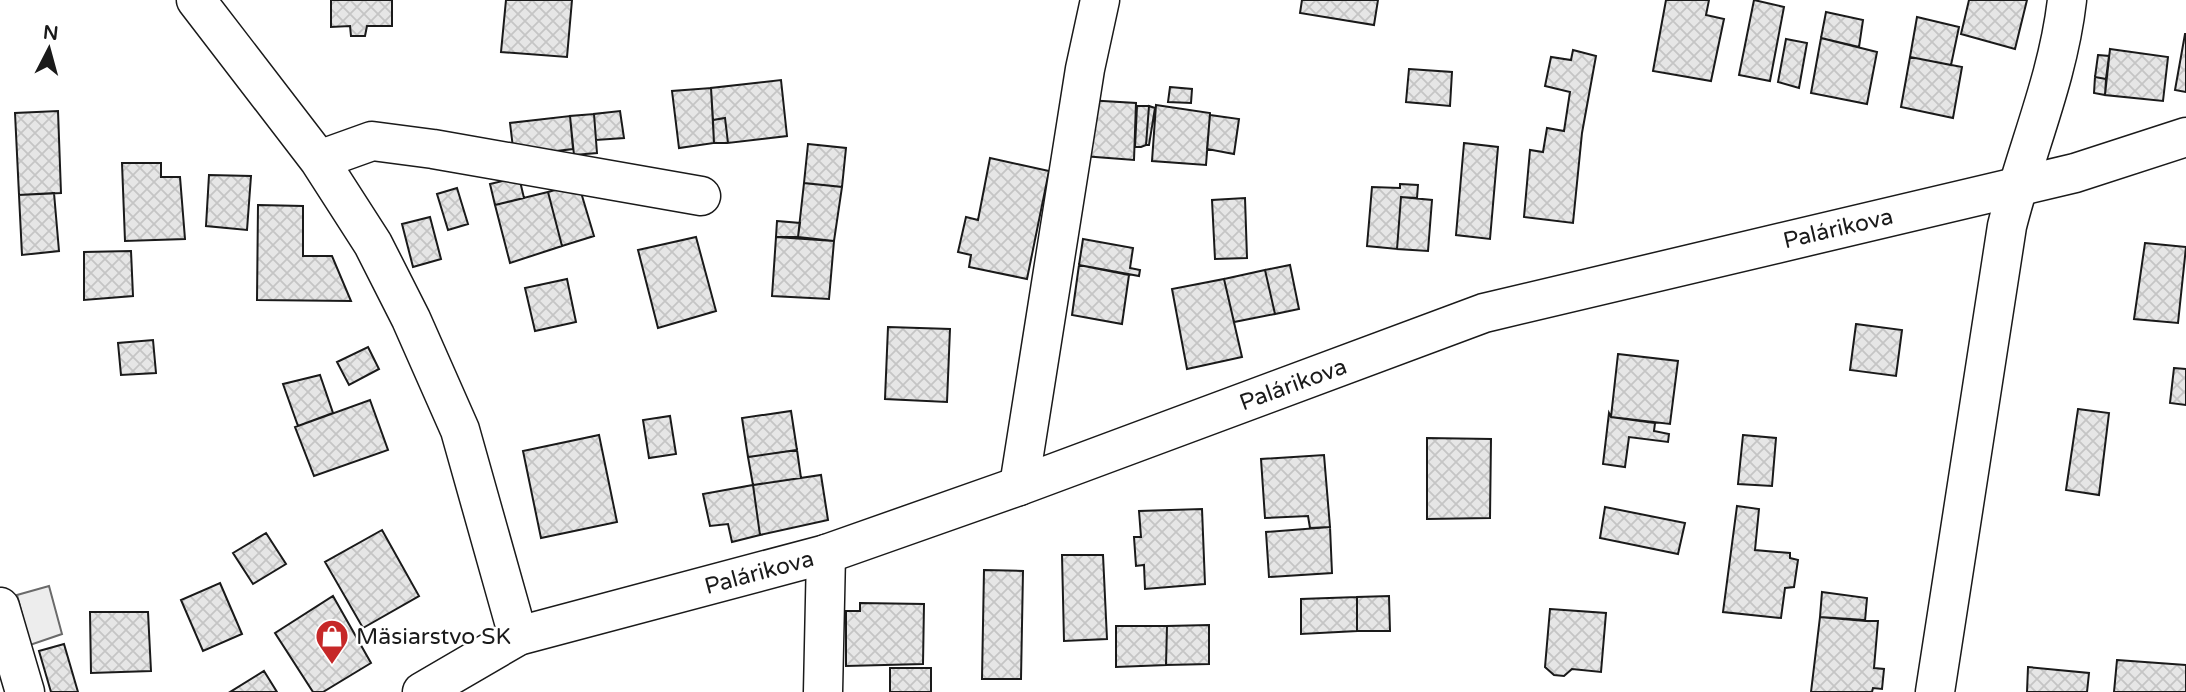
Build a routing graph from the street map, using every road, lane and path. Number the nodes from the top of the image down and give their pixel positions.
1 (196, 0) edge
2 (1100, 0) edge
3 (2067, 0) edge
4 (2186, 137) edge
5 (319, 160) junction
6 (2017, 185) junction
7 (701, 197) dead end
8 (1019, 486) junction
9 (826, 555) junction
10 (0, 607) edge
11 (518, 636) junction
12 (25, 692) edge
13 (422, 692) edge
14 (823, 692) edge
15 (1935, 692) edge

1 - 5 street
2 - 8 street
3 - 6 street
4 - 6 street, Palárikova
5 - 7 street
5 - 11 street
6 - 8 street, Palárikova
6 - 15 street
8 - 9 street, Palárikova
9 - 11 street, Palárikova
9 - 14 street
10 - 12 street
11 - 13 street, Palárikova

